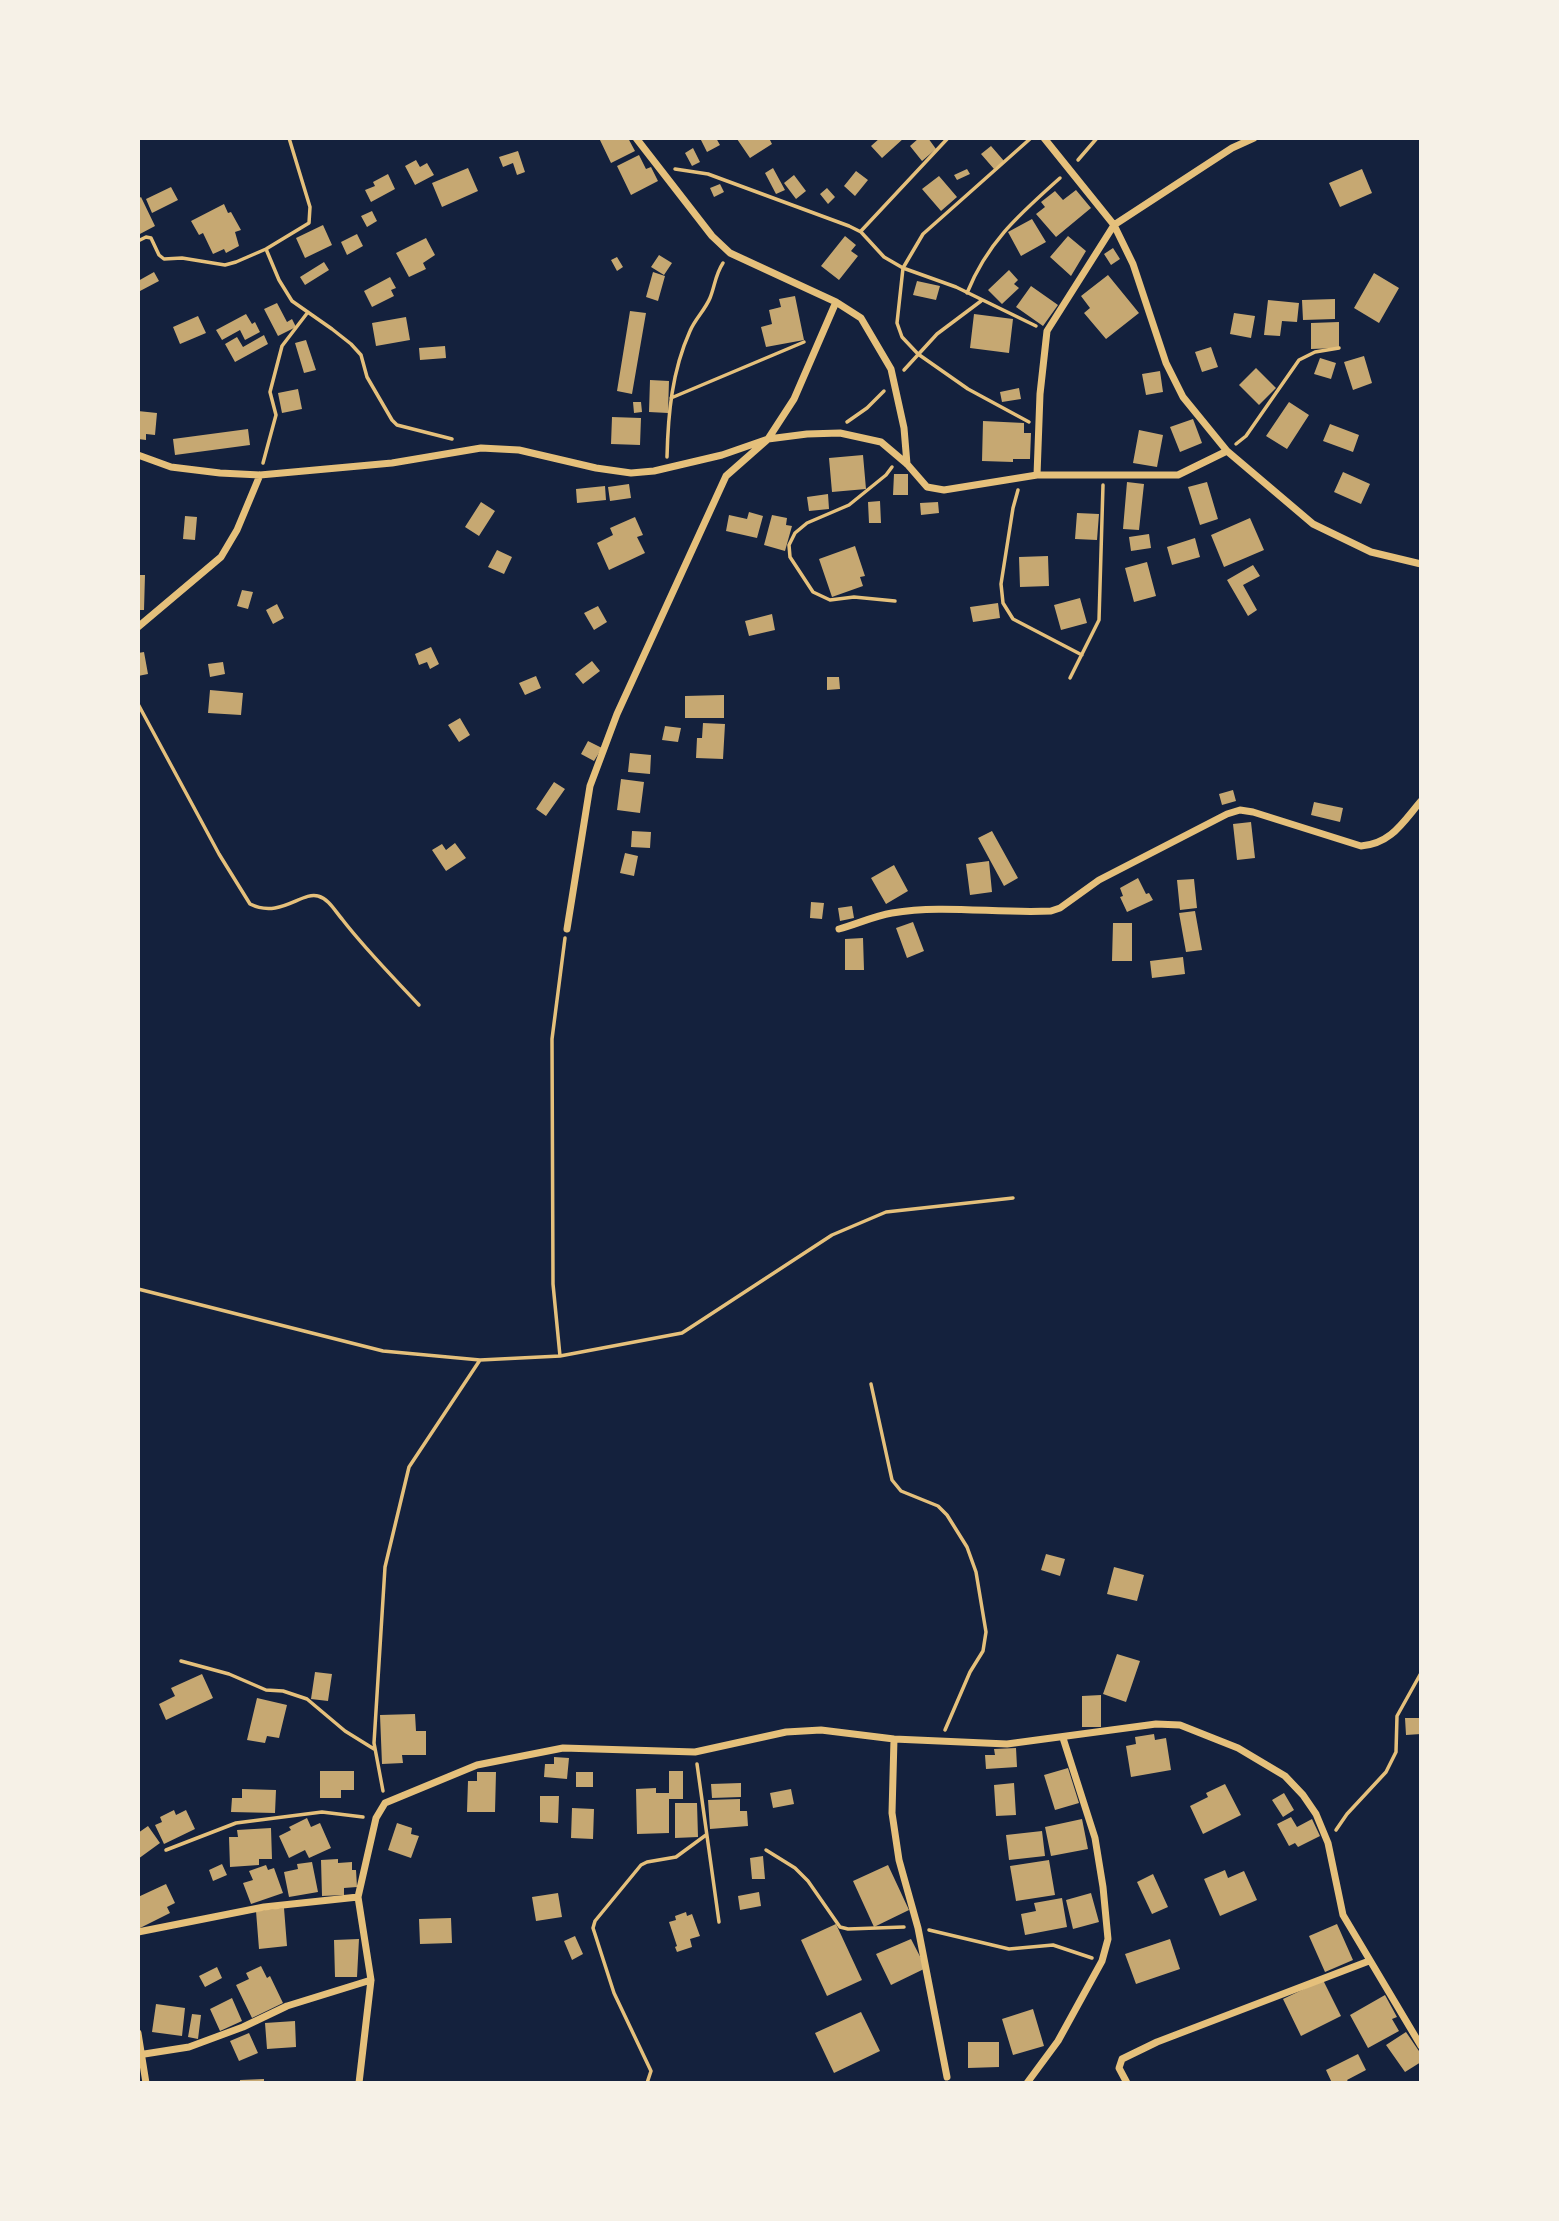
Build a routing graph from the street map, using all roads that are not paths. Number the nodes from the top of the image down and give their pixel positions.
1 (636, 138) edge
2 (1044, 138) edge
3 (1254, 138) edge
4 (1114, 225) junction
5 (836, 302) junction
6 (768, 439) junction
7 (1227, 451) junction
8 (138, 456) edge
9 (907, 464) junction
10 (260, 475) junction
11 (1037, 475) junction
12 (1421, 564) edge
13 (138, 627) edge
14 (1421, 801) edge
15 (566, 929) road end
16 (839, 929) dead end
17 (1063, 1738) junction
18 (894, 1739) junction
19 (358, 1897) junction
20 (138, 1932) edge
21 (1369, 1961) junction
22 (371, 1980) junction
23 (138, 2033) edge
24 (1421, 2046) edge
25 (140, 2055) edge
26 (947, 2077) dead end
27 (146, 2083) edge
28 (359, 2083) edge
29 (1027, 2083) edge
30 (1127, 2083) edge

1 - 5 street
2 - 4 street
3 - 4 street
4 - 7 street
4 - 11 street
5 - 6 street
5 - 9 street
6 - 9 street
6 - 10 street
6 - 15 street
7 - 11 street
7 - 12 street
8 - 10 street
9 - 11 street
10 - 13 street
14 - 16 street
17 - 18 street
17 - 21 street
17 - 29 street
18 - 19 street
18 - 26 street
19 - 20 street
19 - 22 street
21 - 24 street
21 - 30 street
22 - 25 street
22 - 28 street
23 - 25 street
25 - 27 street

